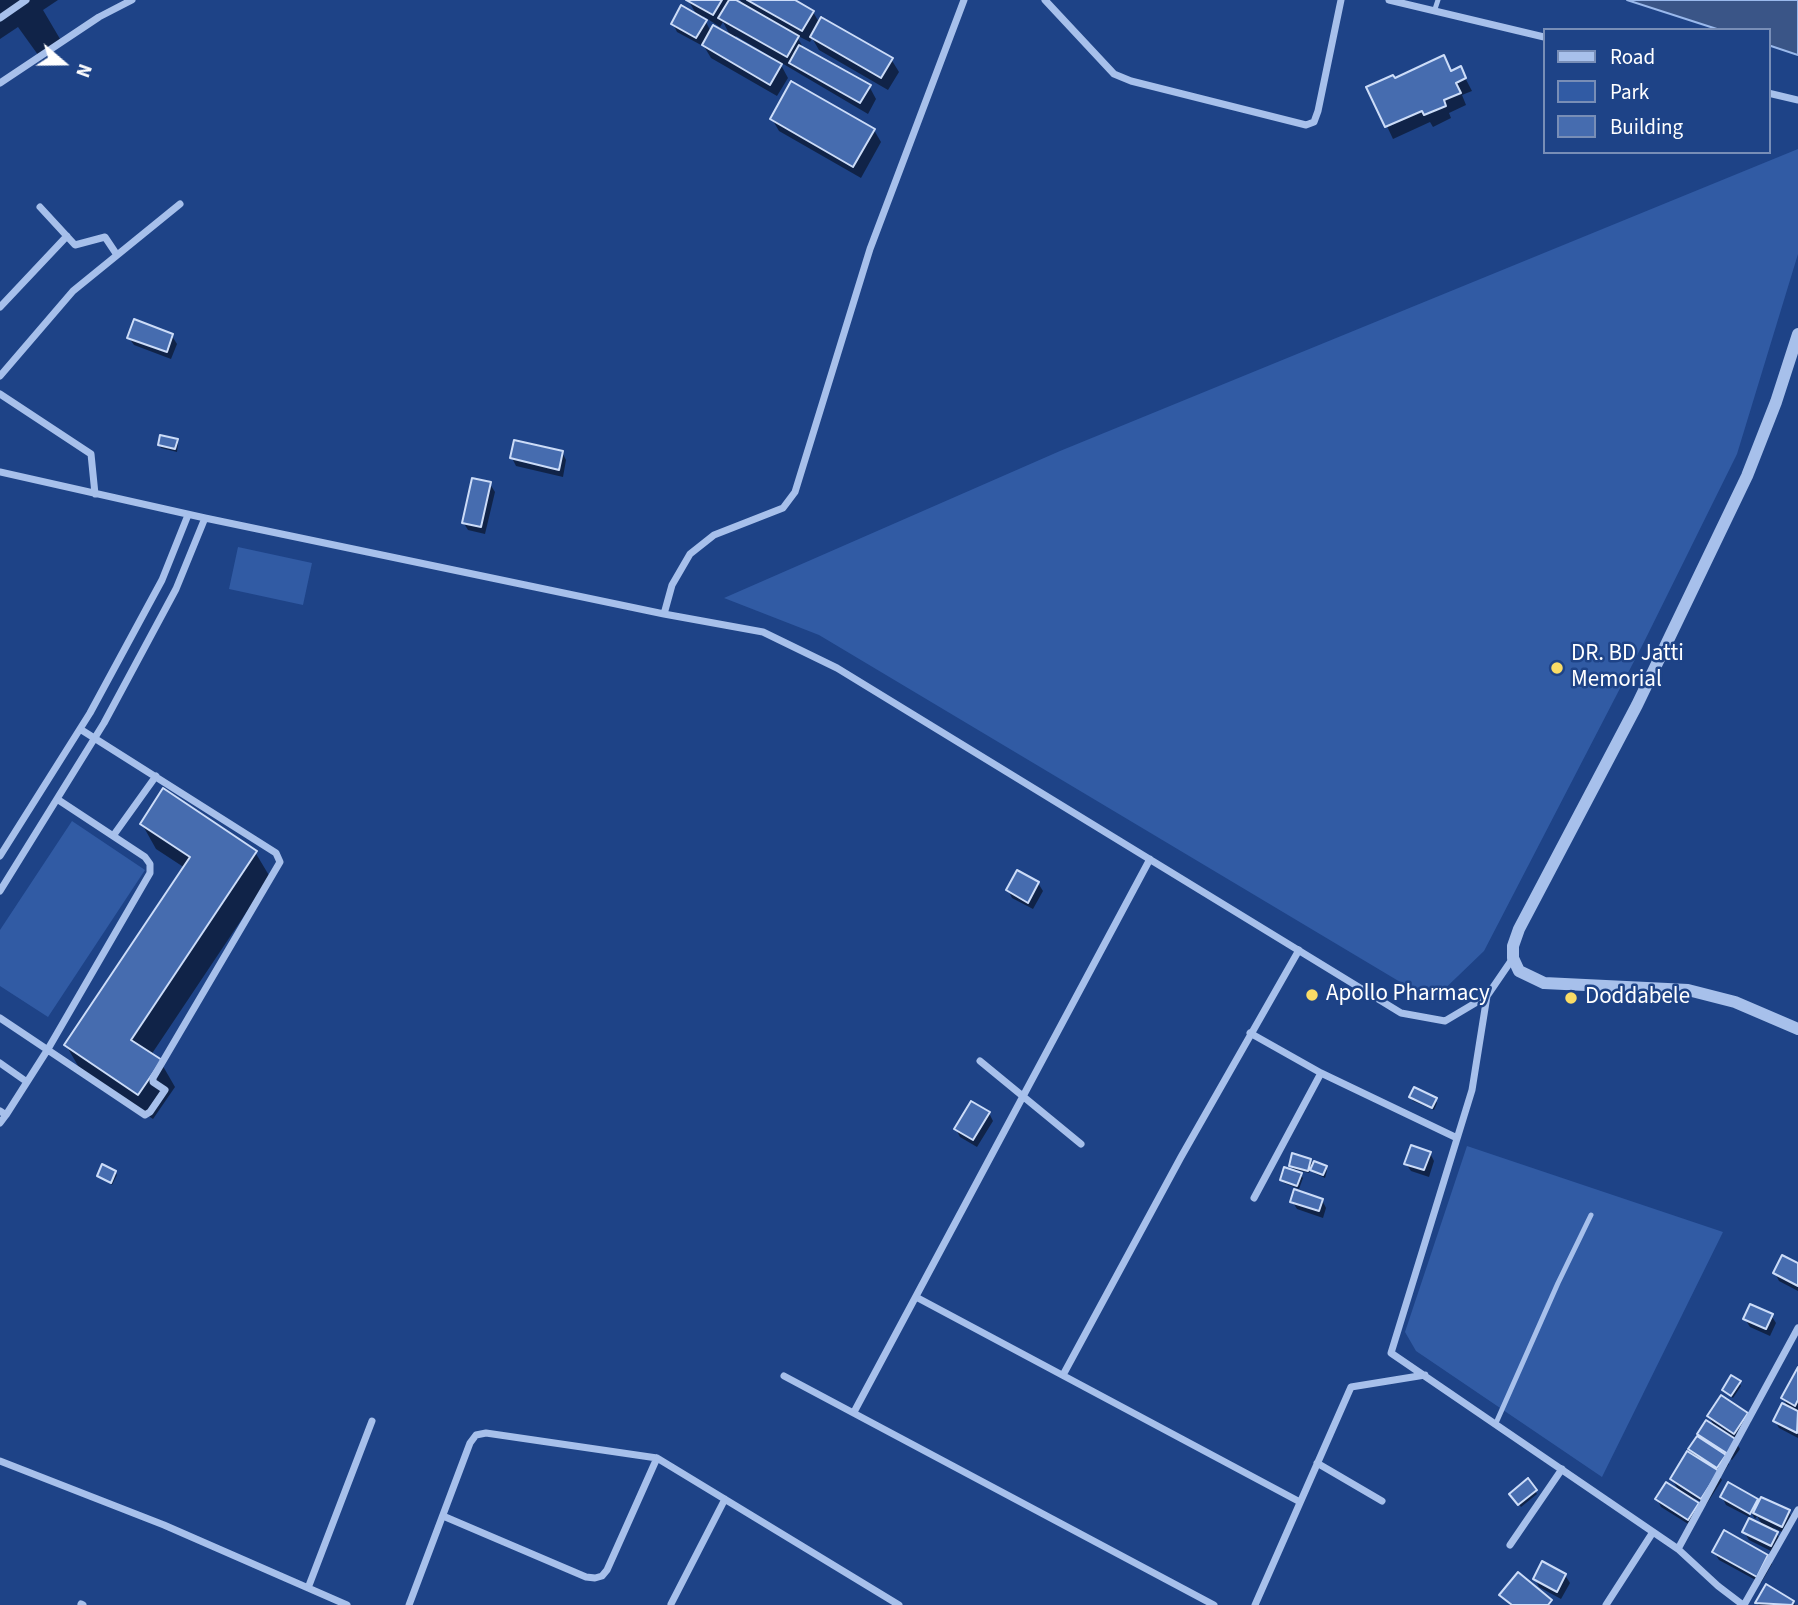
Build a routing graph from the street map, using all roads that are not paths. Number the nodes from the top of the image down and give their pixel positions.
1 (26, 0) edge
2 (132, 0) edge
3 (964, 0) edge
4 (1045, 0) edge
5 (1341, 0) edge
6 (1389, 0) edge
7 (1438, 0) edge
8 (1435, 9) junction
9 (0, 18) edge
10 (1542, 36) edge
11 (0, 83) edge
12 (1770, 93) edge
13 (1798, 100) edge
14 (180, 204) dead end
15 (40, 207) dead end
16 (67, 236) junction
17 (117, 255) junction
18 (0, 307) edge
19 (1798, 334) edge
20 (0, 376) edge
21 (0, 394) edge
22 (0, 472) edge
23 (95, 494) junction
24 (188, 514) junction
25 (205, 518) junction
26 (664, 614) junction
27 (80, 729) junction
28 (96, 738) junction
29 (156, 776) junction
30 (57, 799) junction
31 (113, 836) junction
32 (0, 856) edge
33 (1150, 859) junction
34 (0, 891) edge
35 (1299, 950) junction
36 (1513, 958) junction
37 (1487, 996) junction
38 (0, 1018) edge
39 (1798, 1029) edge
40 (1250, 1033) junction
41 (48, 1049) junction
42 (980, 1061) dead end
43 (0, 1063) edge
44 (1321, 1073) junction
45 (27, 1082) junction
46 (1023, 1095) junction
47 (3, 1113) edge
48 (0, 1123) edge
49 (1457, 1138) junction
50 (1081, 1144) dead end
51 (1254, 1198) dead end
52 (1591, 1216) dead end
53 (916, 1297) junction
54 (1797, 1332) edge
55 (1426, 1374) junction
56 (784, 1376) dead end
57 (1063, 1376) junction
58 (854, 1412) junction
59 (372, 1421) dead end
60 (1496, 1423) junction
61 (657, 1458) junction
62 (0, 1461) edge
63 (1317, 1463) junction
64 (1562, 1469) junction
65 (725, 1499) junction
66 (1382, 1501) dead end
67 (1300, 1502) junction
68 (1798, 1510) edge
69 (443, 1516) junction
70 (1653, 1532) junction
71 (1510, 1545) dead end
72 (1678, 1549) junction
73 (308, 1588) junction
74 (671, 1604) edge
75 (347, 1605) edge
76 (409, 1605) edge
77 (899, 1605) edge
78 (1214, 1605) edge
79 (1255, 1605) edge
80 (1606, 1605) edge
81 (1744, 1605) edge

1 - 9 street
2 - 11 street
3 - 26 street
4 - 5 street
6 - 8 street
7 - 8 lane
8 - 10 street
12 - 13 street
14 - 17 street
15 - 16 street
16 - 17 street
16 - 18 street
17 - 20 street
19 - 36 street
21 - 23 street
22 - 23 street
23 - 24 street
24 - 25 street
24 - 27 street
25 - 26 street
25 - 28 street
26 - 33 street
27 - 28 street
27 - 32 street
28 - 29 street
28 - 30 street
29 - 31 street
29 - 41 street
30 - 31 street
30 - 34 street
31 - 41 street
33 - 35 street
33 - 46 street
35 - 37 street
35 - 40 street
36 - 37 street
36 - 39 street
37 - 49 street
38 - 41 street
40 - 44 street
40 - 57 street
41 - 45 street
42 - 46 street
43 - 45 street
44 - 49 street
44 - 51 street
45 - 47 street
46 - 50 street
46 - 53 street
47 - 48 street
49 - 55 street
52 - 60 lane
53 - 57 street
53 - 58 street
54 - 72 street
55 - 60 street
55 - 63 street
56 - 58 street
57 - 67 street
58 - 78 street
59 - 73 street
60 - 64 street
61 - 65 street
61 - 69 street
61 - 69 street
62 - 73 street
63 - 66 street
63 - 67 street
64 - 70 street
64 - 71 street
65 - 74 street
65 - 77 street
67 - 79 street
68 - 81 street
69 - 76 street
70 - 72 street
70 - 80 street
72 - 81 street
73 - 75 street

